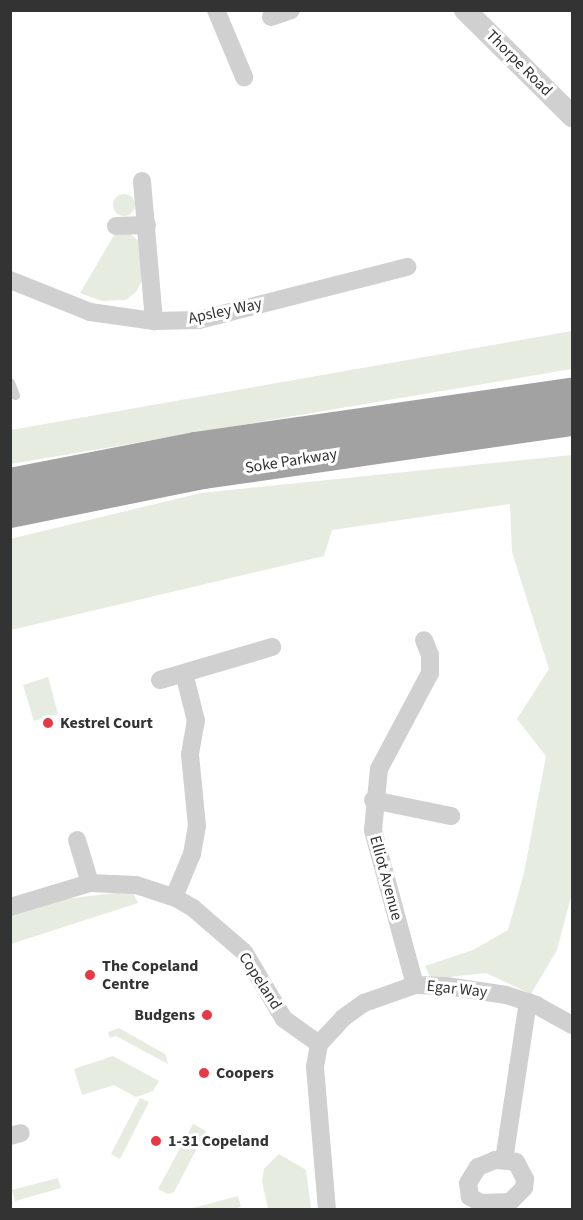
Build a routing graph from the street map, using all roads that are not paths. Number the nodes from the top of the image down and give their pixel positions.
1 (216, 10) edge
2 (291, 10) edge
3 (465, 10) edge
4 (271, 17) dead end
5 (244, 77) dead end
6 (573, 117) edge
7 (142, 181) dead end
8 (147, 225) junction
9 (116, 226) dead end
10 (407, 267) dead end
11 (10, 280) edge
12 (154, 321) junction
13 (10, 382) edge
14 (15, 395) dead end
15 (571, 407) edge
16 (10, 483) edge
17 (10, 513) edge
18 (424, 640) dead end
19 (272, 647) dead end
20 (184, 673) junction
21 (160, 680) dead end
22 (373, 800) junction
23 (451, 816) dead end
24 (77, 840) dead end
25 (90, 883) junction
26 (174, 897) junction
27 (10, 907) edge
28 (415, 985) junction
29 (528, 1002) junction
30 (573, 1025) edge
31 (319, 1044) junction
32 (504, 1160) dead end
33 (327, 1209) edge

1 - 5 street
2 - 4 street
3 - 6 street, Thorpe Road
7 - 8 street
8 - 9 street
8 - 12 street
10 - 12 street, Apsley Way
11 - 12 street, Apsley Way
13 - 14 lane
15 - 16 highway, Soke Parkway
15 - 17 highway, Soke Parkway
18 - 22 street, Elliot Avenue
19 - 20 street
20 - 21 street
20 - 26 street
22 - 23 street
22 - 28 street, Elliot Avenue
24 - 25 street
25 - 26 street, Copeland
25 - 27 street, Copeland
26 - 31 street, Copeland
28 - 29 street, Egar Way
28 - 31 street, Egar Way
29 - 30 street, Egar Way
29 - 32 street
31 - 33 street

